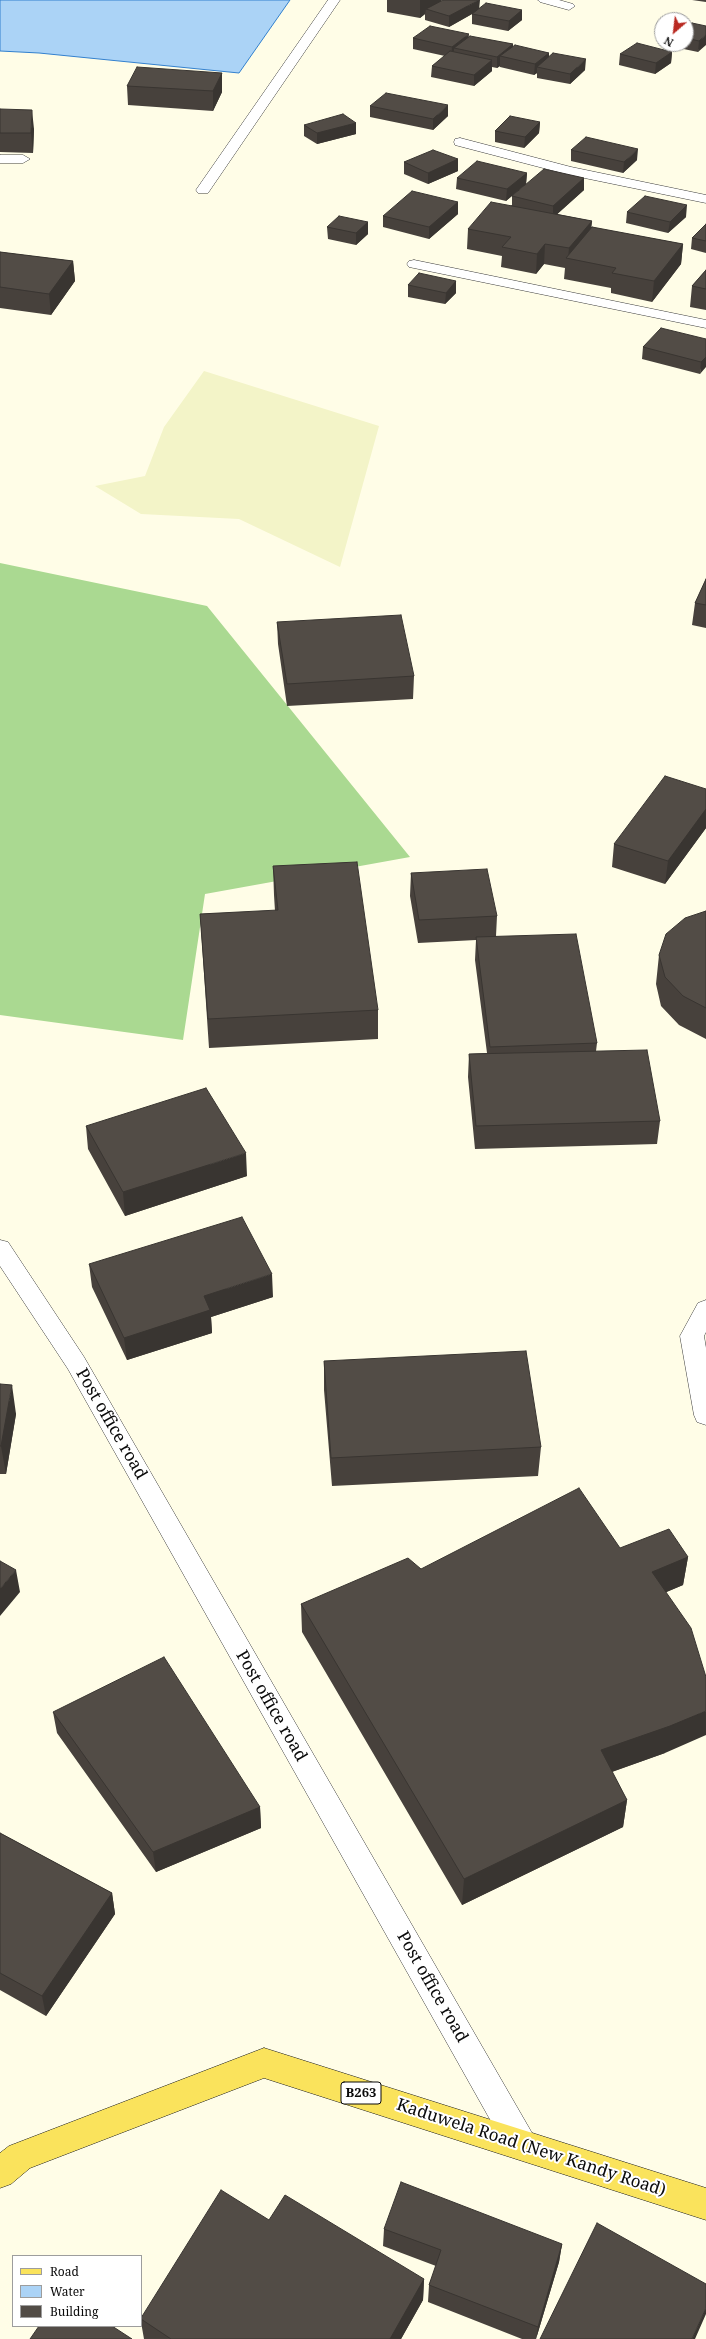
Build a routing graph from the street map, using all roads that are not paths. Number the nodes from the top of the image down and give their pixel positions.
1 (334, 0) edge
2 (544, 0) edge
3 (569, 6) dead end
4 (460, 142) dead end
5 (0, 159) edge
6 (24, 159) dead end
7 (203, 190) dead end
8 (706, 199) edge
9 (414, 264) dead end
10 (706, 324) edge
11 (0, 1248) edge
12 (706, 1309) edge
13 (705, 1410) edge
14 (521, 2144) junction
15 (0, 2173) edge
16 (706, 2204) edge

1 - 7 street
2 - 3 street
4 - 8 street
5 - 6 street
9 - 10 street
11 - 14 street, Post office road
12 - 13 street
14 - 15 main road, Kaduwela Road (New Kandy Road) / B263
14 - 16 main road, Kaduwela Road (New Kandy Road) / B263

